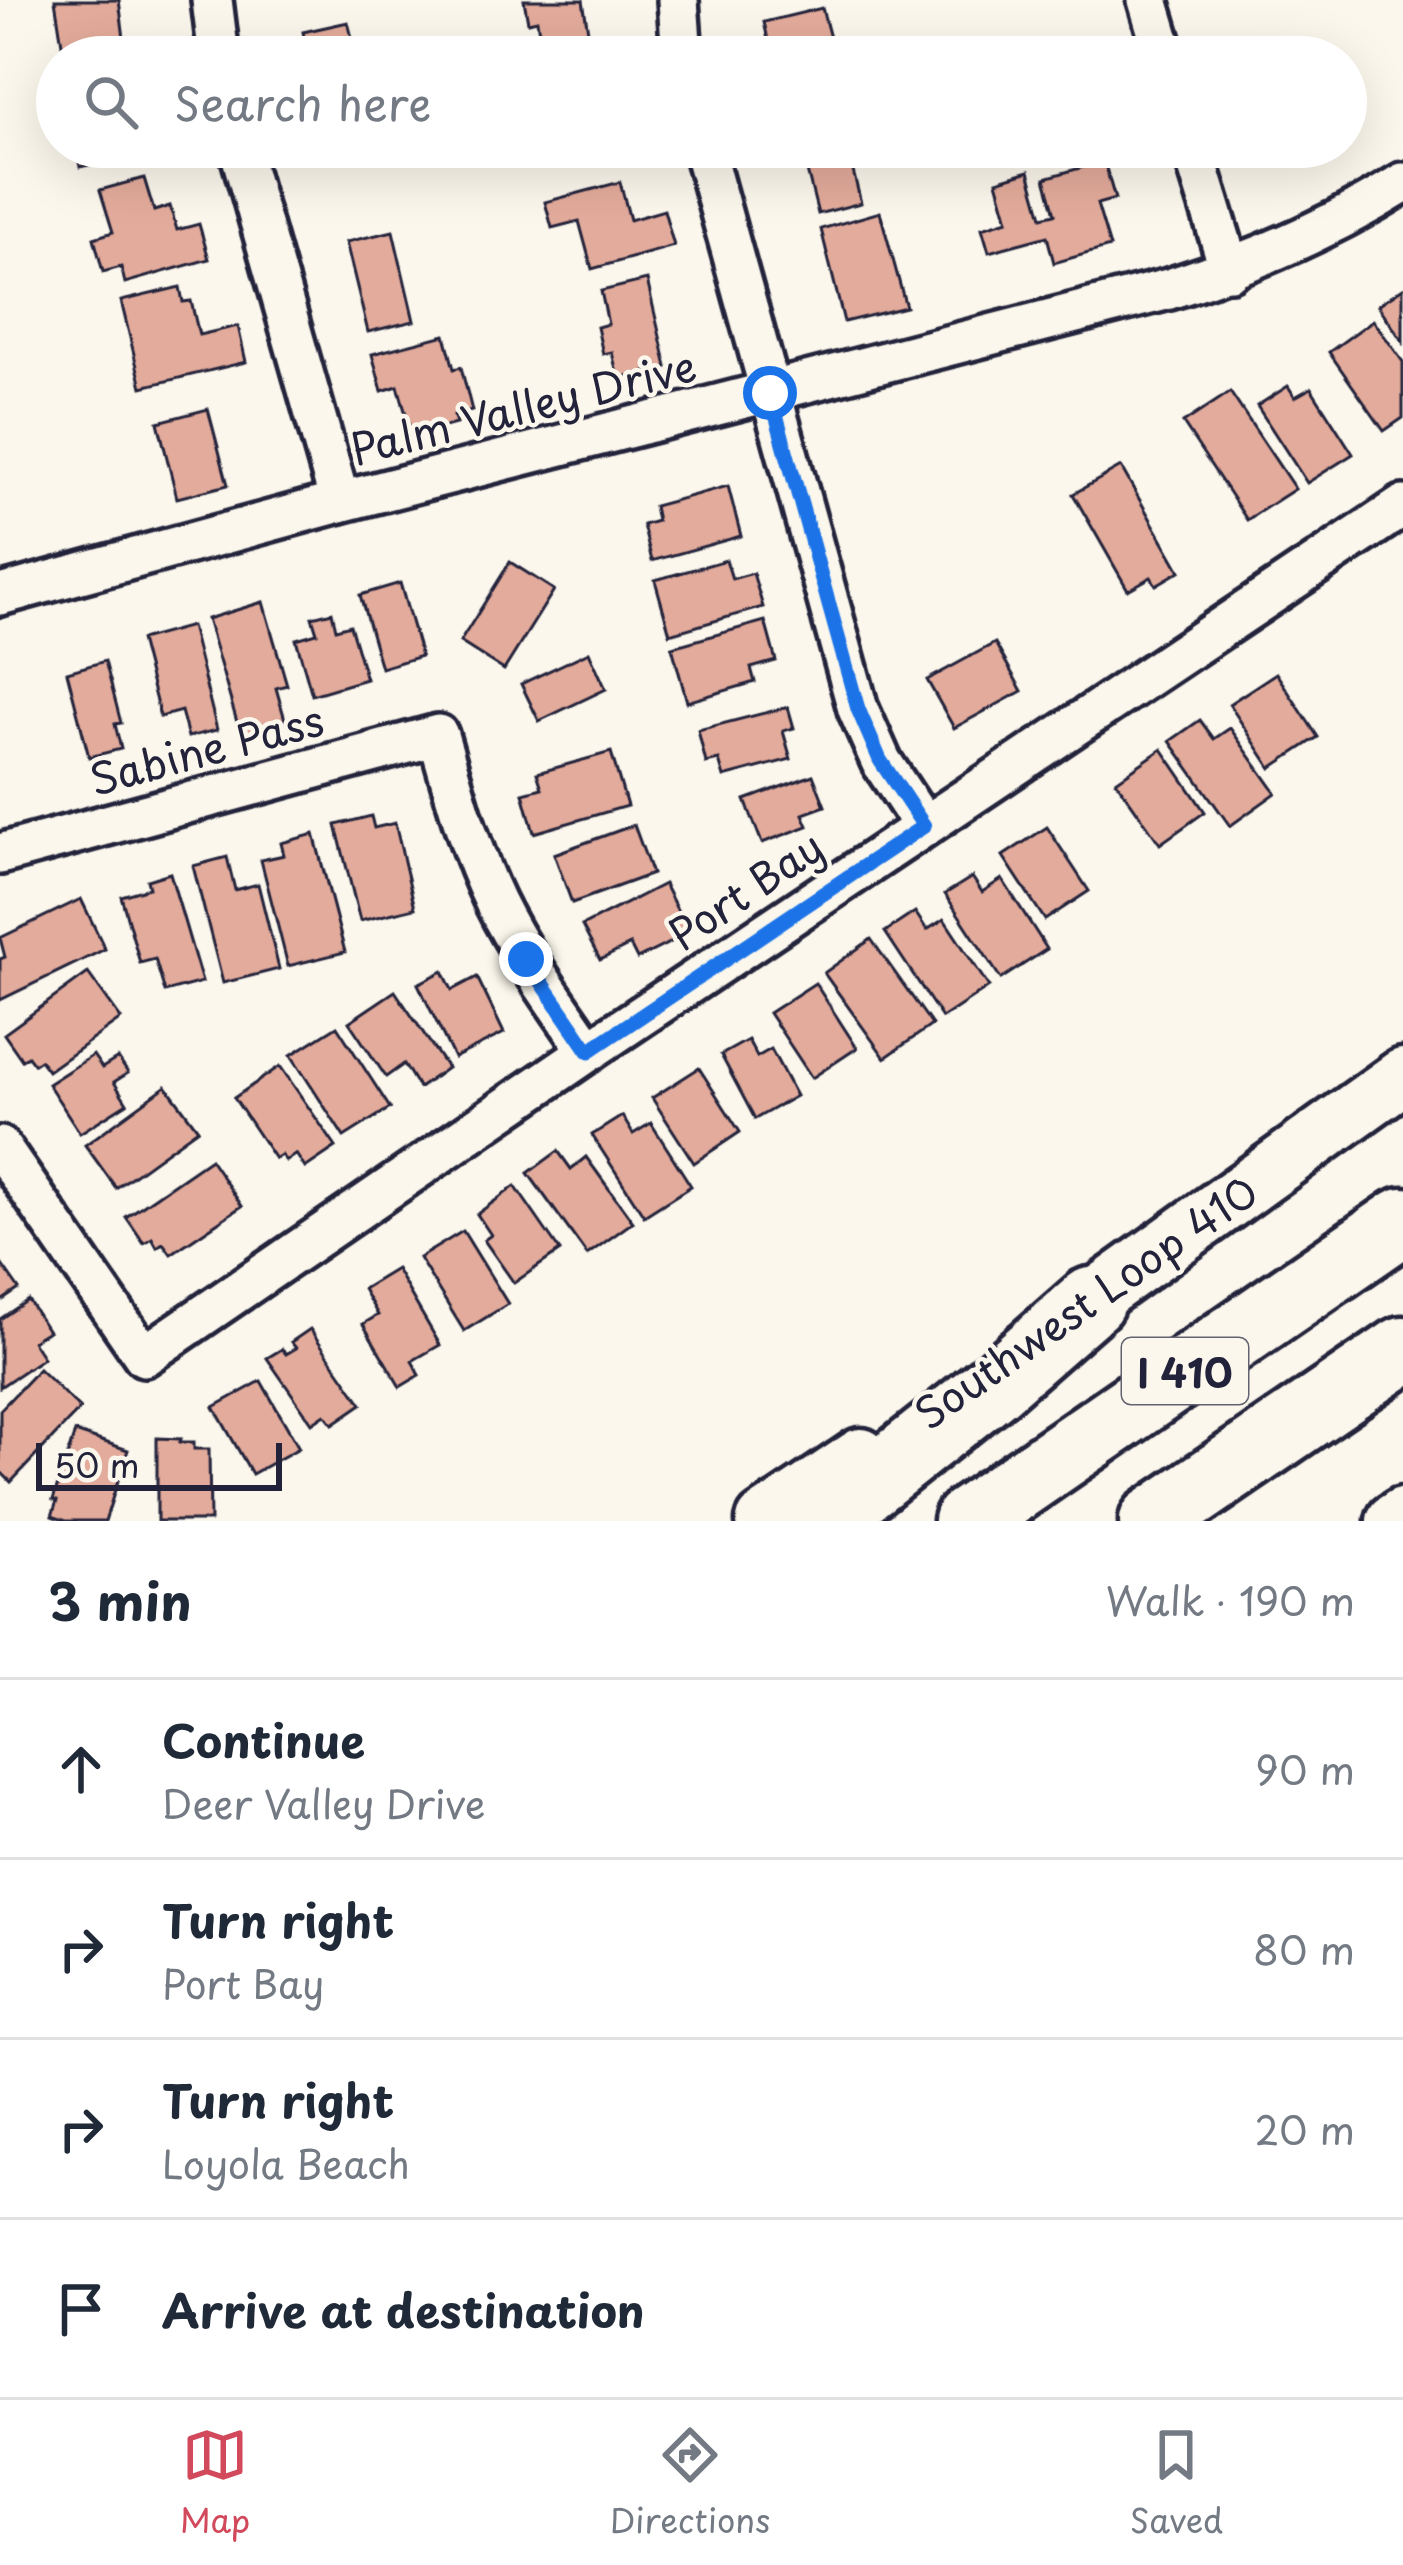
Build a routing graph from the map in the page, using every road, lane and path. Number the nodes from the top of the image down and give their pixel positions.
1 (212, 0) edge
2 (678, 0) edge
3 (1148, 0) edge
4 (216, 36) edge
5 (681, 36) edge
6 (1159, 36) edge
7 (244, 168) edge
8 (709, 168) edge
9 (1198, 168) edge
10 (1403, 183) edge
11 (1230, 270) junction
12 (770, 393) junction
13 (340, 502) junction
14 (1403, 506) edge
15 (0, 595) edge
16 (924, 826) junction
17 (0, 854) edge
18 (589, 1051) junction
19 (1403, 1076) edge
20 (0, 1147) edge
21 (1403, 1221) edge
22 (1091, 1301) junction
23 (1403, 1350) edge
24 (1403, 1515) edge
25 (764, 1521) edge
26 (823, 1521) edge
27 (967, 1521) edge
28 (1153, 1521) edge
29 (1394, 1521) edge

1 - 4 street
2 - 5 street
3 - 6 street
7 - 13 street
8 - 12 street
9 - 11 street
10 - 11 street, Palm Valley Drive
11 - 12 street, Palm Valley Drive
12 - 13 street, Palm Valley Drive
12 - 16 street
13 - 15 street, Palm Valley Drive
14 - 16 street, Port Bay
16 - 18 street, Port Bay
17 - 18 street, Sabine Pass
18 - 20 street, Port Bay
19 - 22 main road, Southwest Loop 410
21 - 27 highway, I 410
22 - 25 main road, Southwest Loop 410
22 - 26 highway
23 - 28 highway, I 410
24 - 29 main road

